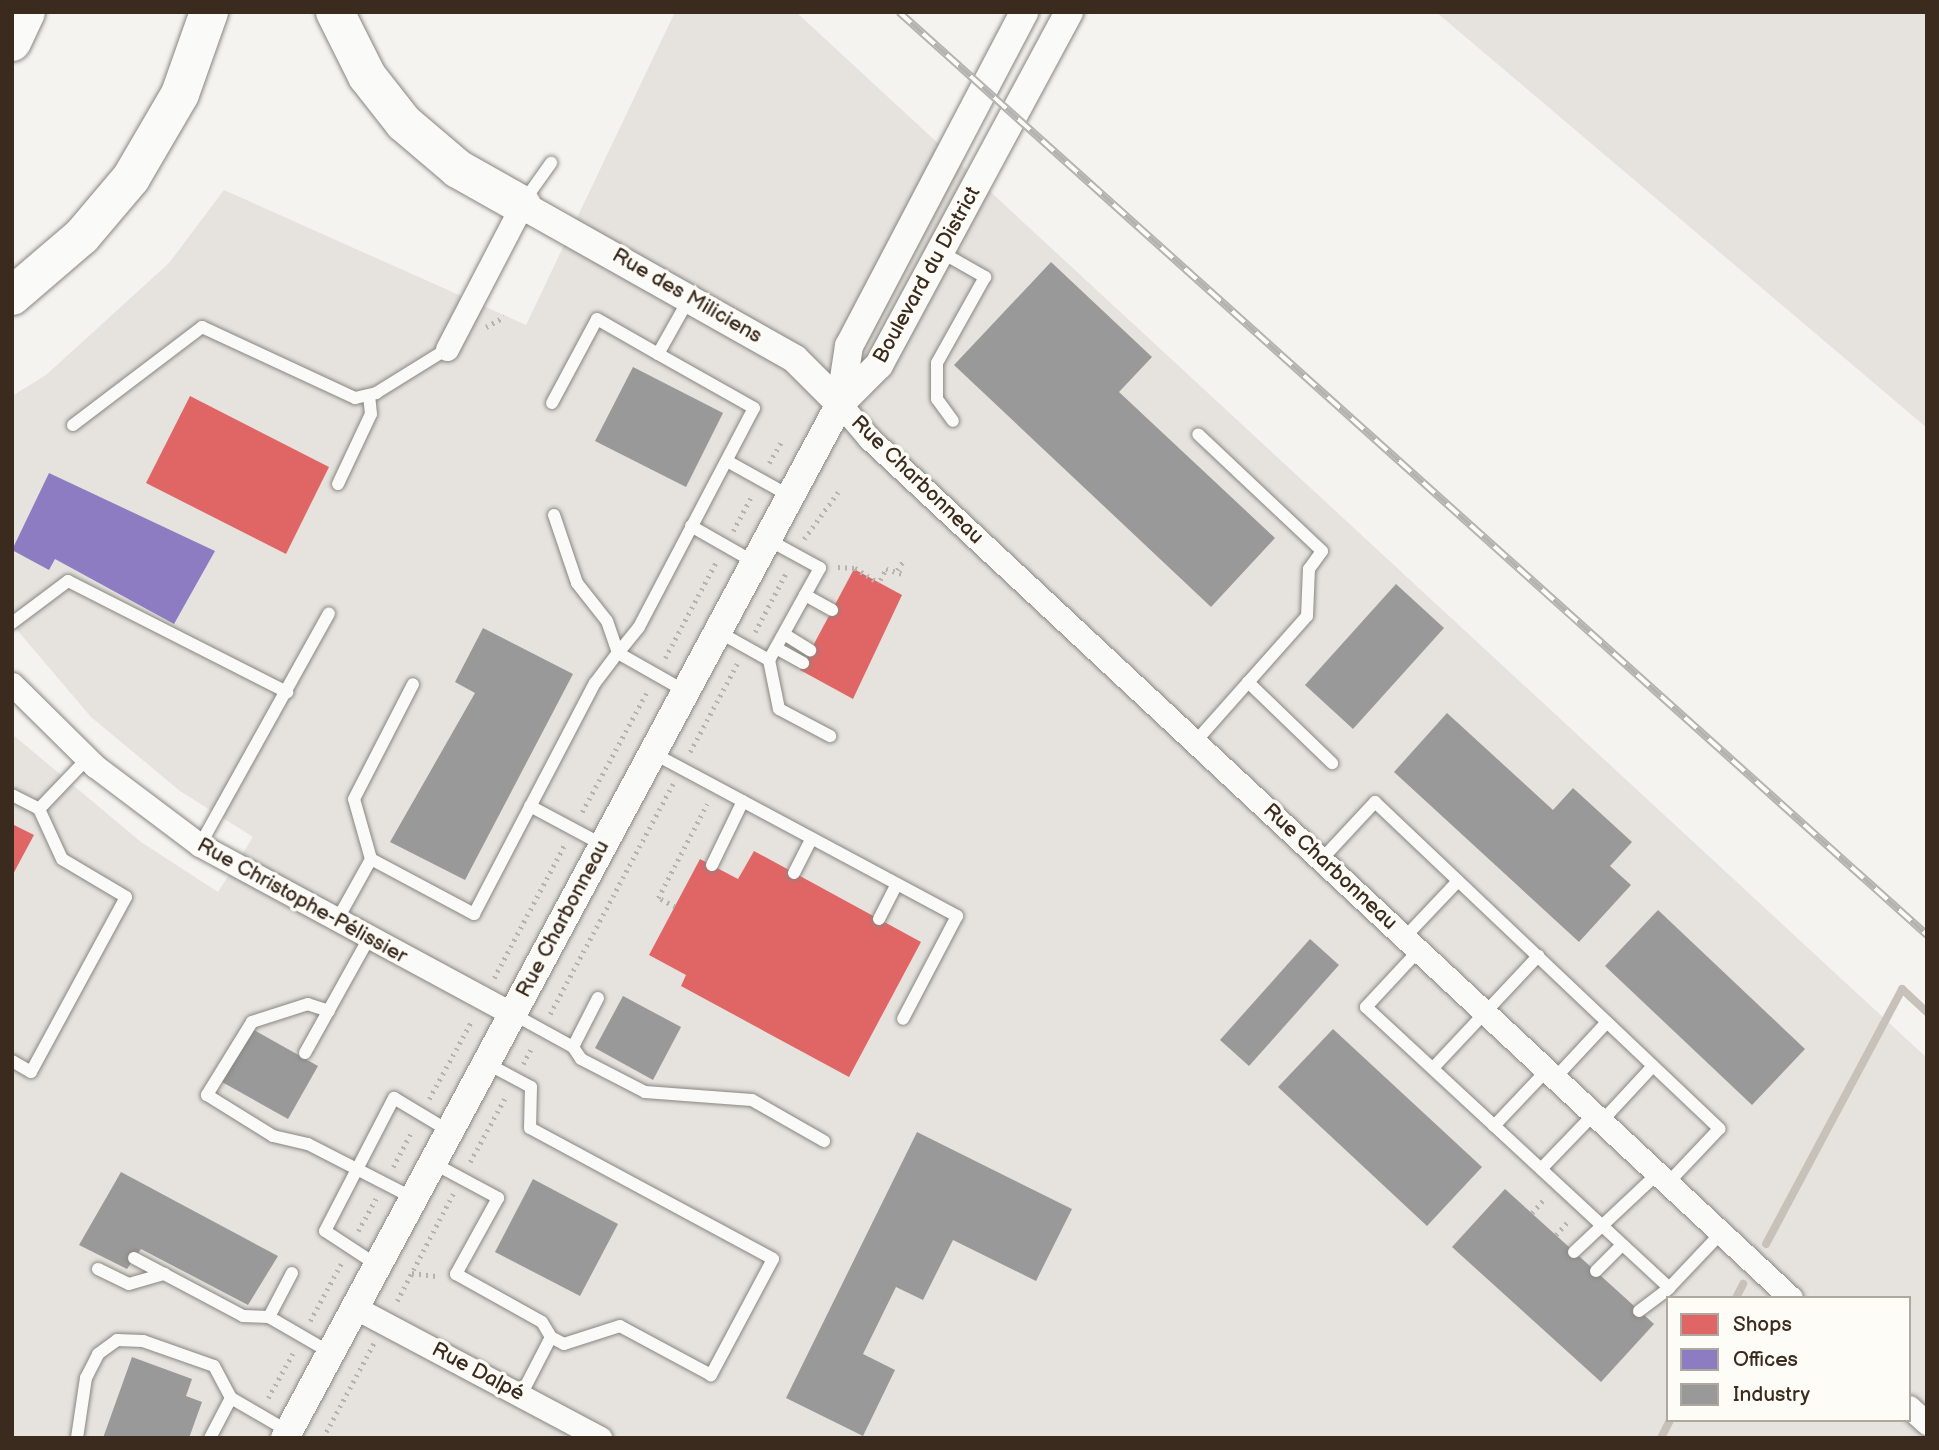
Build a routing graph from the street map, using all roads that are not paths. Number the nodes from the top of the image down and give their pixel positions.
1 (26, 12) edge
2 (209, 12) edge
3 (335, 12) edge
4 (1024, 12) edge
5 (1069, 12) edge
6 (12, 43) edge
7 (551, 163) dead end
8 (523, 205) junction
9 (941, 252) junction
10 (12, 296) edge
11 (690, 296) junction
12 (447, 349) joint
13 (658, 354) junction
14 (369, 396) junction
15 (552, 403) dead end
16 (840, 404) junction
17 (953, 421) dead end
18 (73, 425) dead end
19 (1198, 434) dead end
20 (727, 461) junction
21 (338, 484) dead end
22 (790, 496) junction
23 (554, 515) dead end
24 (691, 526) junction
25 (760, 550) junction
26 (805, 595) junction
27 (832, 610) dead end
28 (329, 613) dead end
29 (12, 623) edge
30 (717, 631) junction
31 (783, 634) junction
32 (776, 648) junction
33 (810, 650) dead end
34 (618, 653) junction
35 (769, 660) junction
36 (803, 663) dead end
37 (1248, 682) junction
38 (12, 684) edge
39 (412, 684) dead end
40 (685, 691) junction
41 (287, 692) junction
42 (830, 736) dead end
43 (1195, 741) junction
44 (652, 753) junction
45 (87, 759) junction
46 (1332, 763) dead end
47 (12, 795) edge
48 (743, 801) junction
49 (530, 806) junction
50 (38, 809) junction
51 (811, 838) junction
52 (200, 845) junction
53 (603, 845) junction
54 (371, 859) junction
55 (1322, 859) junction
56 (712, 865) dead end
57 (794, 873) dead end
58 (1458, 881) junction
59 (897, 884) junction
60 (879, 919) dead end
61 (336, 922) junction
62 (368, 940) junction
63 (1412, 944) junction
64 (1538, 956) junction
65 (598, 998) dead end
66 (329, 1011) junction
67 (1485, 1012) junction
68 (512, 1014) junction
69 (903, 1019) dead end
70 (1607, 1022) junction
71 (573, 1047) junction
72 (305, 1053) dead end
73 (12, 1061) edge
74 (486, 1063) junction
75 (1653, 1066) junction
76 (1433, 1069) junction
77 (1551, 1074) junction
78 (1598, 1117) junction
79 (1494, 1126) junction
80 (449, 1131) junction
81 (824, 1141) dead end
82 (432, 1163) junction
83 (358, 1167) junction
84 (1541, 1169) junction
85 (1663, 1178) junction
86 (413, 1198) junction
87 (1604, 1228) junction
88 (1721, 1233) junction
89 (1622, 1245) junction
90 (1574, 1252) dead end
91 (134, 1258) dead end
92 (377, 1265) junction
93 (98, 1269) dead end
94 (1596, 1271) dead end
95 (292, 1273) dead end
96 (165, 1274) junction
97 (1669, 1288) junction
98 (1789, 1296) edge
99 (355, 1307) junction
100 (1639, 1311) dead end
101 (269, 1317) junction
102 (551, 1338) junction
103 (331, 1353) junction
104 (521, 1395) junction
105 (230, 1398) junction
106 (1911, 1409) edge
107 (1927, 1423) edge
108 (286, 1435) edge
109 (77, 1438) edge
110 (210, 1438) edge
111 (600, 1438) edge

1 - 6 highway
2 - 10 highway
3 - 8 highway
4 - 16 street, Boulevard du District
5 - 9 street, Boulevard du District
7 - 8 lane
8 - 11 street, Rue des Miliciens
8 - 12 street
9 - 16 street, Boulevard du District
9 - 17 lane
11 - 13 lane
11 - 16 street, Rue des Miliciens
12 - 14 lane
13 - 15 lane
13 - 20 lane
14 - 18 lane
14 - 21 lane
16 - 22 street, Rue Charbonneau
16 - 43 street, Rue Charbonneau
19 - 37 lane
20 - 22 lane
20 - 24 lane
22 - 25 street, Rue Charbonneau
23 - 34 lane
24 - 25 lane
24 - 34 lane
25 - 26 lane
25 - 30 street, Rue Charbonneau
26 - 27 lane
26 - 31 lane
28 - 41 lane
29 - 41 lane
30 - 35 lane
30 - 40 street, Rue Charbonneau
31 - 32 lane
31 - 33 lane
32 - 35 lane
32 - 36 lane
34 - 40 lane
34 - 49 lane
35 - 42 lane
37 - 43 lane
37 - 46 lane
38 - 45 street, Rue Christophe-Pélissier
39 - 54 lane
40 - 44 street, Rue Charbonneau
41 - 52 lane
43 - 55 street, Rue Charbonneau
44 - 48 lane
44 - 53 street, Rue Charbonneau
45 - 50 lane
45 - 52 street, Rue Christophe-Pélissier
47 - 50 lane
48 - 51 lane
48 - 56 lane
49 - 53 lane
49 - 54 lane
50 - 73 lane
51 - 57 lane
51 - 59 lane
52 - 61 street, Rue Christophe-Pélissier
53 - 68 street, Rue Charbonneau
54 - 61 lane
55 - 58 lane
55 - 63 street, Rue Charbonneau
58 - 63 lane
58 - 64 lane
59 - 60 lane
59 - 69 lane
61 - 62 street, Rue Christophe-Pélissier
62 - 66 lane
62 - 68 street, Rue Christophe-Pélissier
63 - 67 street, Rue Charbonneau
63 - 76 lane
64 - 67 lane
64 - 70 lane
65 - 71 lane
66 - 72 lane
66 - 83 lane
67 - 76 lane
67 - 77 street, Rue Charbonneau
68 - 71 lane
68 - 74 street, Rue Charbonneau
70 - 75 lane
70 - 77 lane
71 - 81 lane
74 - 80 street, Rue Charbonneau
74 - 102 lane
75 - 78 lane
75 - 85 lane
76 - 79 lane
77 - 78 street, Rue Charbonneau
77 - 79 lane
78 - 84 lane
78 - 85 street, Rue Charbonneau
79 - 84 lane
80 - 82 street, Rue Charbonneau
80 - 83 lane
82 - 86 street, Rue Charbonneau
82 - 102 lane
83 - 86 lane
83 - 92 lane
84 - 87 lane
85 - 87 lane
85 - 88 street, Rue Charbonneau
86 - 92 street, Rue Charbonneau
87 - 89 lane
87 - 90 lane
88 - 97 lane
88 - 98 street, Rue Charbonneau
89 - 94 lane
89 - 97 lane
91 - 96 lane
92 - 99 street, Rue Charbonneau
93 - 96 lane
95 - 101 lane
96 - 101 lane
97 - 100 lane
99 - 103 street, Rue Charbonneau
99 - 104 street, Rue Dalpé
101 - 103 lane
102 - 104 lane
103 - 108 street, Rue Charbonneau
104 - 111 street, Rue Dalpé
105 - 108 lane
105 - 109 lane
105 - 110 lane
106 - 107 street

